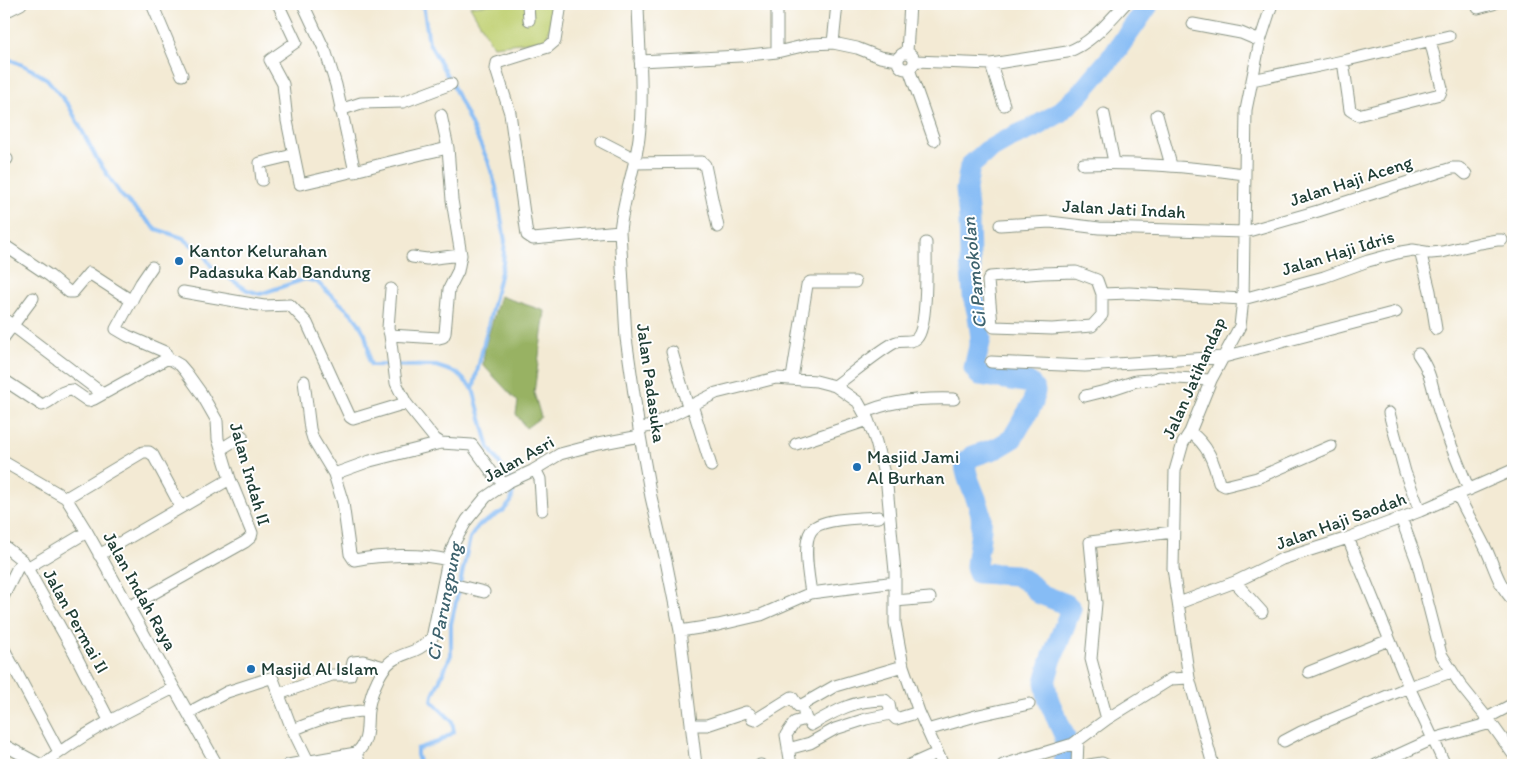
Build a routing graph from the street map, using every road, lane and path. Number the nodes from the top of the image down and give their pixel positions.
1 (21, 4) edge
2 (152, 4) edge
3 (280, 4) edge
4 (303, 4) edge
5 (528, 4) edge
6 (561, 4) edge
7 (638, 4) edge
8 (837, 4) edge
9 (910, 4) edge
10 (1125, 4) edge
11 (1272, 4) edge
12 (1477, 4) edge
13 (1493, 4) edge
14 (777, 5) edge
15 (4, 9) edge
16 (529, 20) dead end
17 (1193, 24) dead end
18 (1449, 36) dead end
19 (1430, 40) junction
20 (1260, 41) junction
21 (833, 43) junction
22 (777, 52) junction
23 (902, 56) junction
24 (640, 61) junction
25 (1343, 61) junction
26 (991, 64) junction
27 (912, 65) junction
28 (182, 75) dead end
29 (1252, 80) junction
30 (451, 84) dead end
31 (1004, 105) dead end
32 (340, 110) junction
33 (1104, 114) dead end
34 (441, 115) dead end
35 (1157, 115) dead end
36 (934, 140) dead end
37 (602, 142) dead end
38 (448, 148) junction
39 (293, 155) junction
40 (635, 161) junction
41 (1114, 162) junction
42 (1083, 164) dead end
43 (1171, 165) junction
44 (355, 172) junction
45 (1245, 174) junction
46 (1466, 174) dead end
47 (262, 180) dead end
48 (1000, 225) dead end
49 (718, 227) dead end
50 (620, 231) junction
51 (1245, 232) junction
52 (1502, 240) dead end
53 (926, 243) dead end
54 (4, 245) edge
55 (1420, 251) junction
56 (461, 255) junction
57 (412, 257) dead end
58 (152, 267) dead end
59 (855, 282) dead end
60 (391, 289) dead end
61 (182, 292) dead end
62 (1102, 294) junction
63 (32, 298) dead end
64 (1243, 299) junction
65 (132, 301) junction
66 (1396, 312) dead end
67 (8, 322) edge
68 (1436, 329) dead end
69 (390, 335) junction
70 (4, 337) edge
71 (672, 352) dead end
72 (1418, 354) dead end
73 (1224, 357) junction
74 (168, 358) junction
75 (991, 362) dead end
76 (80, 378) junction
77 (792, 378) junction
78 (4, 380) edge
79 (1211, 380) junction
80 (304, 381) dead end
81 (835, 386) junction
82 (72, 390) junction
83 (103, 394) junction
84 (1085, 396) dead end
85 (954, 399) dead end
86 (406, 403) junction
87 (690, 406) junction
88 (1389, 413) dead end
89 (866, 416) junction
90 (640, 432) junction
91 (1190, 432) junction
92 (242, 436) dead end
93 (441, 444) junction
94 (796, 444) dead end
95 (1330, 446) dead end
96 (221, 450) junction
97 (4, 462) edge
98 (711, 466) dead end
99 (535, 469) junction
100 (1512, 473) edge
101 (334, 474) junction
102 (230, 479) junction
103 (510, 481) junction
104 (1469, 490) junction
105 (1458, 495) junction
106 (66, 498) junction
107 (181, 507) junction
108 (542, 510) dead end
109 (1420, 511) junction
110 (879, 517) dead end
111 (1401, 518) junction
112 (87, 532) junction
113 (1173, 532) junction
114 (1348, 538) junction
115 (4, 546) edge
116 (99, 554) junction
117 (448, 560) junction
118 (25, 565) junction
119 (444, 582) junction
120 (1235, 582) junction
121 (888, 583) dead end
122 (484, 592) dead end
123 (811, 594) junction
124 (4, 595) edge
125 (930, 598) dead end
126 (1513, 600) edge
127 (895, 601) junction
128 (1179, 603) junction
129 (129, 607) junction
130 (1262, 612) dead end
131 (680, 631) junction
132 (1389, 640) junction
133 (5, 655) edge
134 (903, 666) junction
135 (384, 667) junction
136 (1309, 672) dead end
137 (1451, 672) junction
138 (1189, 678) junction
139 (1408, 687) junction
140 (174, 688) junction
141 (279, 694) junction
142 (1029, 704) dead end
143 (1513, 704) edge
144 (800, 706) junction
145 (368, 711) junction
146 (919, 712) junction
147 (188, 713) junction
148 (891, 714) junction
149 (806, 719) junction
150 (1107, 719) junction
151 (109, 720) junction
152 (1489, 721) junction
153 (691, 725) junction
154 (293, 730) junction
155 (927, 730) junction
156 (1433, 739) junction
157 (1284, 741) dead end
158 (1075, 742) junction
159 (4, 745) edge
160 (788, 749) junction
161 (58, 752) junction
162 (356, 753) junction
163 (937, 753) junction
164 (1513, 754) edge
165 (308, 761) junction
166 (42, 765) edge
167 (217, 765) edge
168 (288, 765) edge
169 (360, 765) edge
170 (696, 765) edge
171 (791, 765) edge
172 (910, 765) edge
173 (943, 765) edge
174 (1003, 765) edge
175 (1077, 765) edge
176 (1089, 765) edge
177 (1106, 765) edge
178 (1213, 765) edge
179 (1376, 765) edge
180 (1444, 765) edge

1 - 15 street
2 - 28 street
3 - 39 street
4 - 32 street
5 - 16 street
6 - 50 street
7 - 24 street, Jalan Padasuka
8 - 21 street
9 - 23 street
10 - 26 street
11 - 20 street, Jalan Jatihandap
12 - 13 street
14 - 22 street
17 - 20 street
18 - 19 street
19 - 25 street
19 - 25 street
20 - 29 street, Jalan Jatihandap
21 - 22 street
21 - 23 street
22 - 24 street
23 - 27 street
24 - 40 street, Jalan Padasuka
25 - 29 street
26 - 27 street
26 - 31 street
27 - 36 street
29 - 45 street, Jalan Jatihandap
30 - 32 street
32 - 44 street
33 - 41 street
34 - 38 street
35 - 43 street
37 - 40 street
38 - 44 street
38 - 56 street
39 - 44 street
39 - 47 street
40 - 49 street
40 - 50 street, Jalan Padasuka
41 - 42 street
41 - 43 street
43 - 45 street
45 - 51 street, Jalan Jatihandap
46 - 51 street, Jalan Haji Aceng
48 - 51 street, Jalan Jati Indah
50 - 90 street, Jalan Padasuka
51 - 64 street, Jalan Jatihandap
52 - 55 street, Jalan Haji Idris
53 - 81 street
54 - 65 street
55 - 64 street, Jalan Haji Idris
55 - 68 street
56 - 57 street
56 - 69 street
58 - 65 street
59 - 77 street
60 - 69 street
61 - 86 street
62 - 62 street
62 - 64 street, Jalan Haji Idris
63 - 67 street
64 - 73 street, Jalan Jatihandap
65 - 74 street, Jalan Indah II
66 - 73 street
67 - 70 street
67 - 76 street
69 - 86 street
71 - 87 street
72 - 104 street
73 - 75 street
73 - 79 street, Jalan Jatihandap
74 - 83 street
74 - 96 street, Jalan Indah II
76 - 82 street
76 - 83 street
77 - 81 street, Jalan Asri
77 - 87 street, Jalan Asri
78 - 82 street
79 - 84 street
79 - 91 street, Jalan Jatihandap
80 - 101 street
81 - 89 street
82 - 83 street
85 - 89 street
86 - 93 street
87 - 90 street, Jalan Asri
87 - 98 street
88 - 109 street
89 - 94 street
89 - 127 street
90 - 99 street, Jalan Asri
90 - 131 street, Jalan Padasuka
91 - 95 street
91 - 113 street, Jalan Jatihandap
92 - 96 street
93 - 101 street
93 - 103 street
96 - 102 street, Jalan Indah II
97 - 106 street, Jalan Indah Raya
99 - 103 street, Jalan Asri
99 - 108 street
100 - 104 street, Jalan Haji Saodah
101 - 117 street
102 - 107 street
102 - 129 street, Jalan Indah II
103 - 117 street, Jalan Asri
104 - 105 street, Jalan Haji Saodah
105 - 109 street, Jalan Haji Saodah
105 - 126 street
106 - 107 street
106 - 112 street, Jalan Indah Raya
107 - 116 street
109 - 111 street, Jalan Haji Saodah
110 - 123 street
111 - 114 street, Jalan Haji Saodah
111 - 137 street
112 - 116 street, Jalan Indah Raya
112 - 118 street
113 - 128 street, Jalan Jatihandap
113 - 150 street
114 - 120 street, Jalan Haji Saodah
114 - 132 street
115 - 118 street, Jalan Permai II
116 - 129 street, Jalan Indah Raya
117 - 119 street, Jalan Asri
118 - 124 street
118 - 151 street, Jalan Permai II
119 - 122 street
119 - 135 street, Jalan Asri
120 - 128 street, Jalan Haji Saodah
120 - 130 street
121 - 123 street
123 - 131 street
125 - 127 street
127 - 134 street
128 - 138 street, Jalan Jatihandap
129 - 140 street, Jalan Indah Raya
131 - 153 street, Jalan Padasuka
132 - 136 street
132 - 139 street
133 - 161 street
134 - 144 street
134 - 146 street
135 - 141 street
135 - 145 street
137 - 139 street
137 - 152 street
138 - 150 street
138 - 178 street, Jalan Jatihandap
139 - 156 street
139 - 157 street
140 - 147 street, Jalan Indah Raya
140 - 151 street
141 - 147 street
141 - 154 street
142 - 155 street
143 - 152 street
144 - 149 street
144 - 153 street
145 - 154 street
145 - 162 street
146 - 148 street
146 - 155 street
147 - 167 street, Jalan Indah Raya
148 - 149 street
148 - 160 street
149 - 160 street
150 - 158 street
151 - 161 street
152 - 156 street
152 - 164 street
153 - 170 street, Jalan Padasuka
154 - 165 street
155 - 163 street
156 - 179 street
156 - 180 street
158 - 174 street
158 - 175 street
159 - 166 street
160 - 171 street
161 - 166 street
162 - 165 street
162 - 169 street
163 - 172 street
163 - 173 street
165 - 168 street
176 - 177 street

